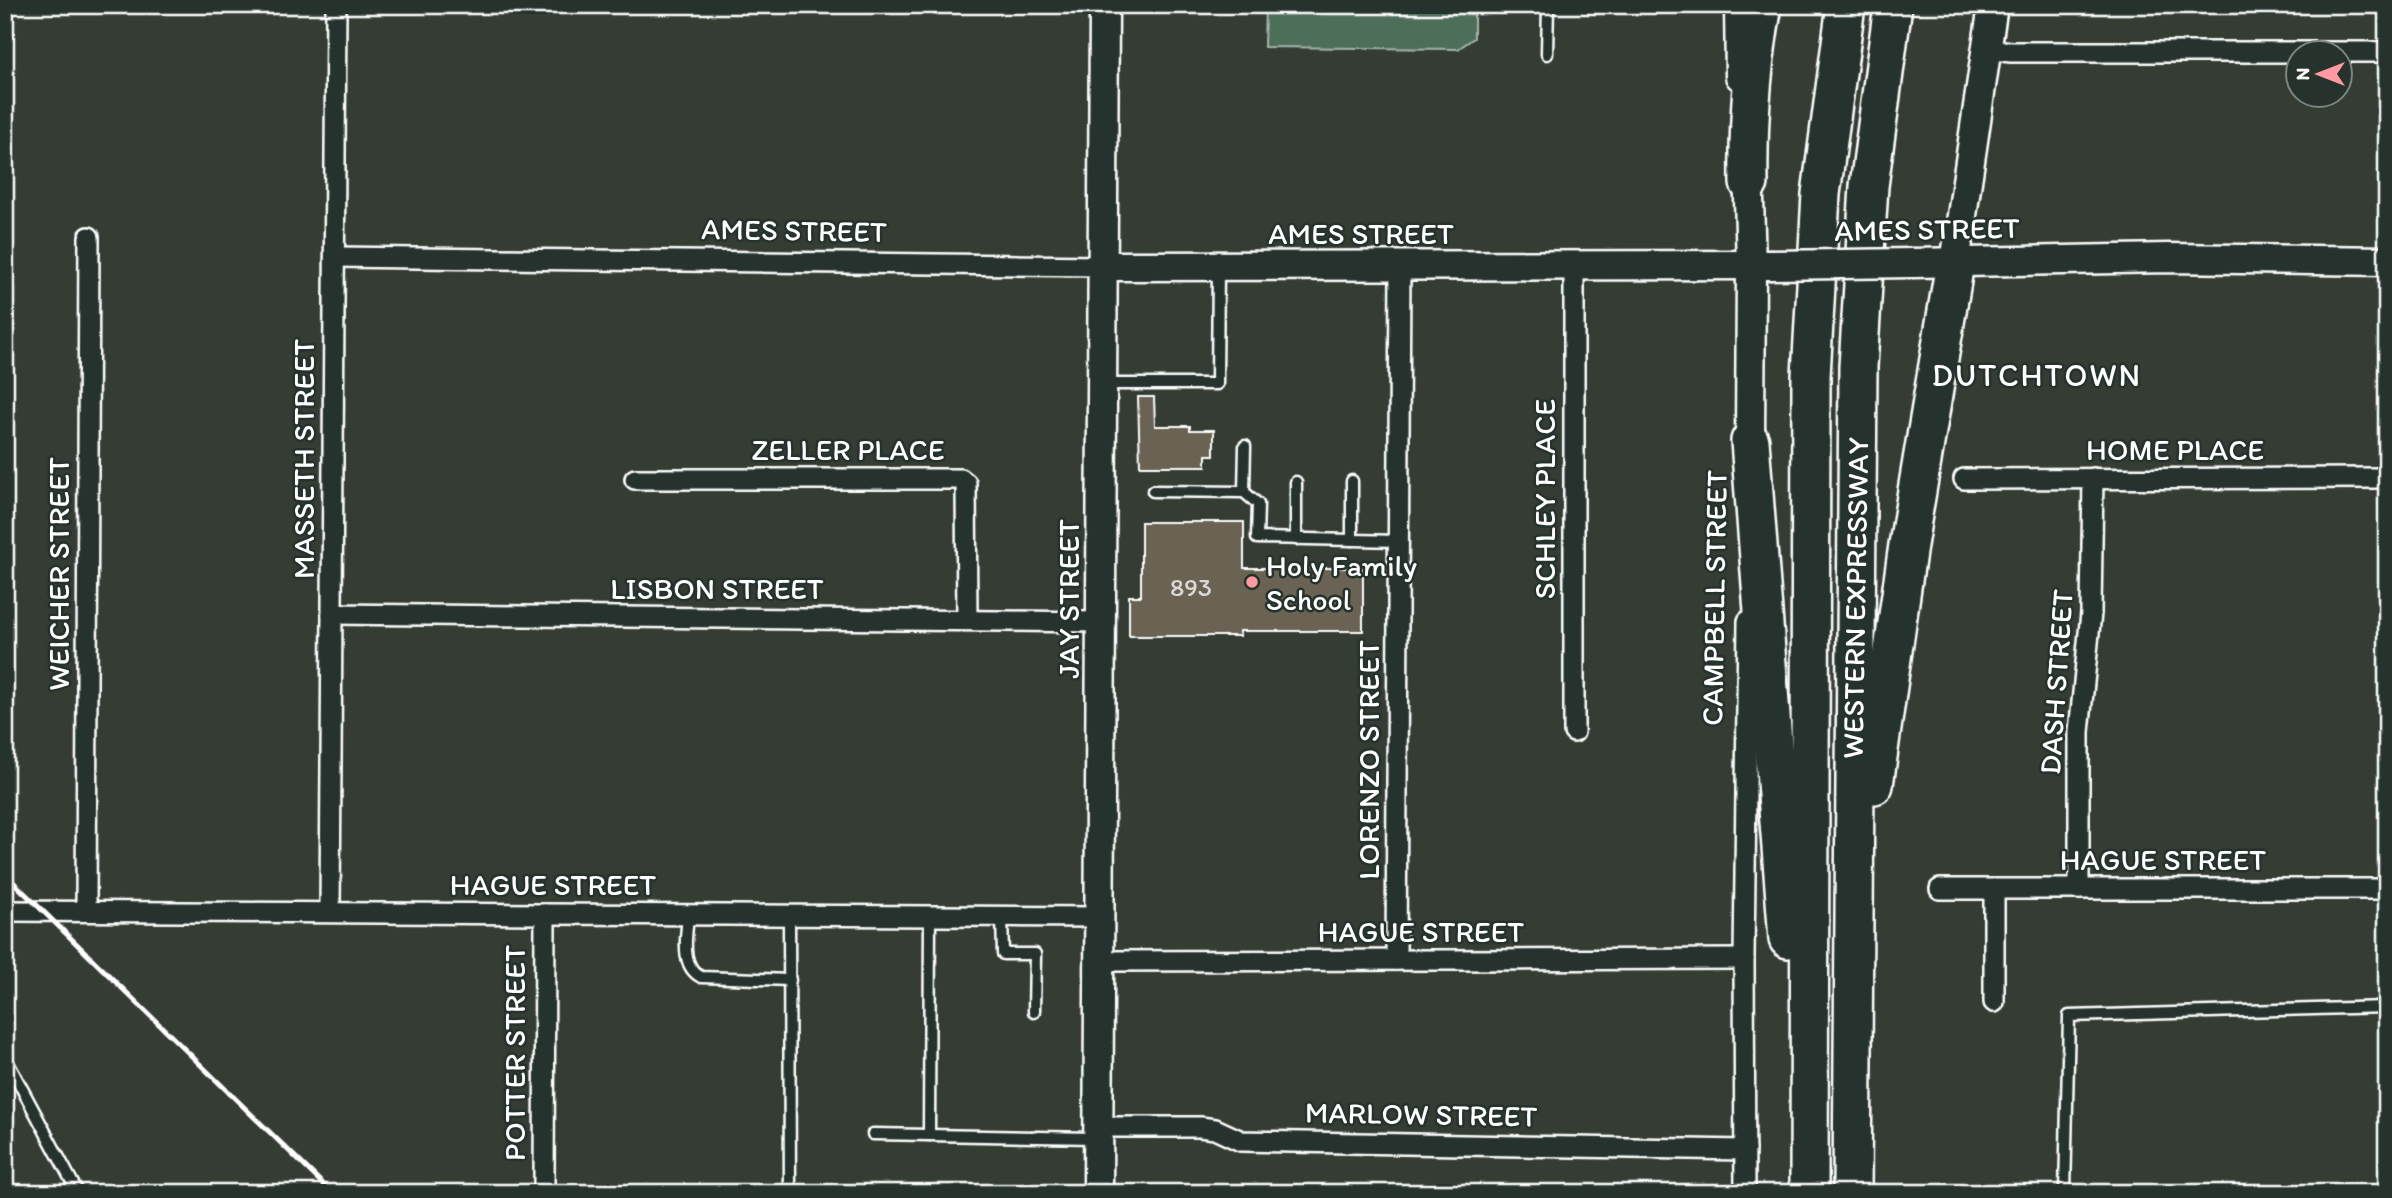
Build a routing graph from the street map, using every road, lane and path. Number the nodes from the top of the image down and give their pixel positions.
1 (336, 5) edge
2 (1104, 5) edge
3 (1548, 5) edge
4 (1739, 5) edge
5 (1763, 5) edge
6 (1846, 5) edge
7 (1894, 5) edge
8 (1993, 5) edge
9 (1986, 49) junction
10 (2387, 52) edge
11 (1547, 54) dead end
12 (1749, 183) junction
13 (89, 237) dead end
14 (334, 257) junction
15 (2387, 261) edge
16 (1955, 263) junction
17 (1760, 265) junction
18 (1103, 267) junction
19 (1218, 267) junction
20 (1400, 267) junction
21 (1574, 267) junction
22 (1102, 384) junction
23 (1750, 441) junction
24 (1245, 446) dead end
25 (2093, 478) junction
26 (2387, 478) edge
27 (635, 479) dead end
28 (1964, 479) dead end
29 (1352, 481) dead end
30 (1296, 482) dead end
31 (1153, 491) dead end
32 (1244, 492) junction
33 (1296, 539) junction
34 (1352, 540) junction
35 (1399, 541) junction
36 (332, 614) junction
37 (967, 620) junction
38 (1101, 622) junction
39 (1574, 732) dead end
40 (1940, 889) dead end
41 (1994, 889) junction
42 (2079, 889) junction
43 (2387, 889) edge
44 (5, 911) edge
45 (86, 911) junction
46 (330, 912) junction
47 (544, 914) junction
48 (688, 914) junction
49 (789, 915) junction
50 (930, 916) junction
51 (1002, 916) junction
52 (1100, 917) junction
53 (1744, 959) junction
54 (1396, 960) junction
55 (1100, 961) junction
56 (790, 980) junction
57 (1994, 1002) dead end
58 (2387, 1007) edge
59 (1034, 1012) dead end
60 (1852, 1054) junction
61 (5, 1057) edge
62 (1099, 1132) junction
63 (873, 1134) dead end
64 (929, 1135) junction
65 (1745, 1150) junction
66 (78, 1193) edge
67 (544, 1193) edge
68 (790, 1193) edge
69 (1098, 1193) edge
70 (1745, 1193) edge
71 (1808, 1193) edge
72 (1852, 1193) edge
73 (2065, 1193) edge

1 - 14 street, MASSETH STREET
2 - 18 street, JAY STREET
3 - 11 lane
4 - 12 street, CAMPBELL STREET
5 - 12 highway
6 - 71 highway, WESTERN EXPRESSWAY
7 - 60 highway, WESTERN EXPRESSWAY
8 - 9 street
9 - 10 street
9 - 16 street
12 - 17 street, CAMPBELL STREET
13 - 45 street, WEICHER STREET
14 - 18 street, AMES STREET
14 - 36 street, MASSETH STREET
15 - 16 street, AMES STREET
16 - 17 street, AMES STREET, bridge
16 - 60 highway
17 - 21 street, AMES STREET
17 - 23 street, CAMPBELL STREET
18 - 19 street, AMES STREET
18 - 22 street, JAY STREET
19 - 20 street, AMES STREET
19 - 22 lane
20 - 21 street, AMES STREET
20 - 35 street, LORENZO STREET
21 - 39 street, SCHLEY PLACE
22 - 38 street, JAY STREET
23 - 53 street, CAMPBELL STREET
23 - 71 highway
24 - 32 lane
25 - 26 street, HOME PLACE
25 - 28 street, HOME PLACE
25 - 42 street, DASH STREET
27 - 37 street, ZELLER PLACE
29 - 34 lane
30 - 33 lane
31 - 32 lane
32 - 33 lane
33 - 34 lane
34 - 35 lane
35 - 54 street, LORENZO STREET
36 - 37 street, LISBON STREET
36 - 46 street, MASSETH STREET
37 - 38 street, LISBON STREET
38 - 52 street, JAY STREET
40 - 41 street, HAGUE STREET
41 - 42 street, HAGUE STREET
41 - 57 street
42 - 43 street, HAGUE STREET
44 - 45 street, HAGUE STREET
45 - 46 street, HAGUE STREET
46 - 47 street, HAGUE STREET
47 - 48 street, HAGUE STREET
47 - 67 street, POTTER STREET
48 - 49 street, HAGUE STREET
48 - 56 lane
49 - 50 street, HAGUE STREET
49 - 56 lane
50 - 51 street, HAGUE STREET
50 - 64 lane
51 - 52 street, HAGUE STREET
51 - 59 lane
52 - 55 street, JAY STREET
53 - 54 street, HAGUE STREET
53 - 65 street, CAMPBELL STREET
54 - 55 street, HAGUE STREET
55 - 62 street, JAY STREET
56 - 68 lane
58 - 73 lane
60 - 72 highway, WESTERN EXPRESSWAY
61 - 66 lane
62 - 64 lane
62 - 65 street, MARLOW STREET
62 - 69 street, JAY STREET
63 - 64 lane
65 - 70 street, CAMPBELL STREET

